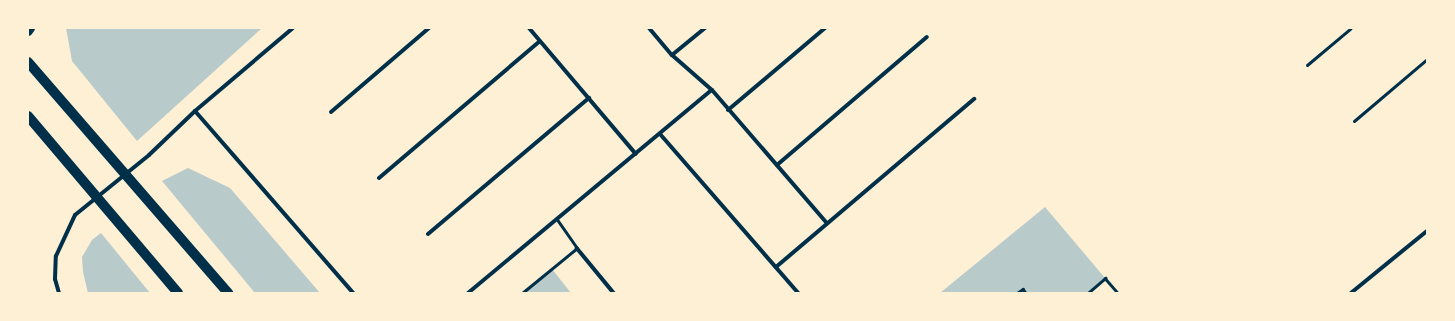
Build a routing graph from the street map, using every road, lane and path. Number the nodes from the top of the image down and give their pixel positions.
1 (30, 28) edge
2 (293, 28) edge
3 (429, 28) edge
4 (530, 28) edge
5 (649, 28) edge
6 (705, 28) edge
7 (826, 28) edge
8 (1351, 28) edge
9 (28, 31) edge
10 (927, 37) dead end
11 (540, 41) junction
12 (672, 55) junction
13 (1427, 59) edge
14 (28, 62) edge
15 (1307, 65) dead end
16 (712, 90) junction
17 (589, 98) junction
18 (974, 99) dead end
19 (728, 110) junction
20 (195, 111) junction
21 (331, 112) dead end
22 (28, 116) edge
23 (1354, 121) dead end
24 (660, 134) junction
25 (636, 154) junction
26 (777, 165) junction
27 (380, 178) dead end
28 (557, 219) junction
29 (826, 222) junction
30 (1427, 231) edge
31 (428, 234) dead end
32 (577, 248) junction
33 (776, 267) junction
34 (176, 291) edge
35 (59, 293) edge
36 (228, 293) edge
37 (353, 293) edge
38 (468, 293) edge
39 (522, 293) edge
40 (614, 293) edge
41 (798, 293) edge
42 (1017, 293) edge
43 (1026, 293) edge
44 (1088, 293) edge
45 (1118, 293) edge
46 (1352, 293) edge

1 - 9 main road
2 - 20 street
3 - 21 street
4 - 11 street
5 - 12 street
6 - 12 street
7 - 19 street
8 - 15 lane
10 - 26 street
11 - 17 street
11 - 27 street
12 - 16 street
13 - 23 lane
14 - 36 main road
16 - 19 street
16 - 24 street
17 - 25 street
17 - 31 street
18 - 29 street
19 - 26 street
20 - 35 street
20 - 37 street
22 - 34 main road
24 - 25 street
24 - 33 street
25 - 28 street
26 - 29 street
28 - 32 lane
28 - 38 street
29 - 33 street
30 - 46 street
32 - 39 lane
32 - 40 street
33 - 41 street
42 - 43 path
44 - 45 path

